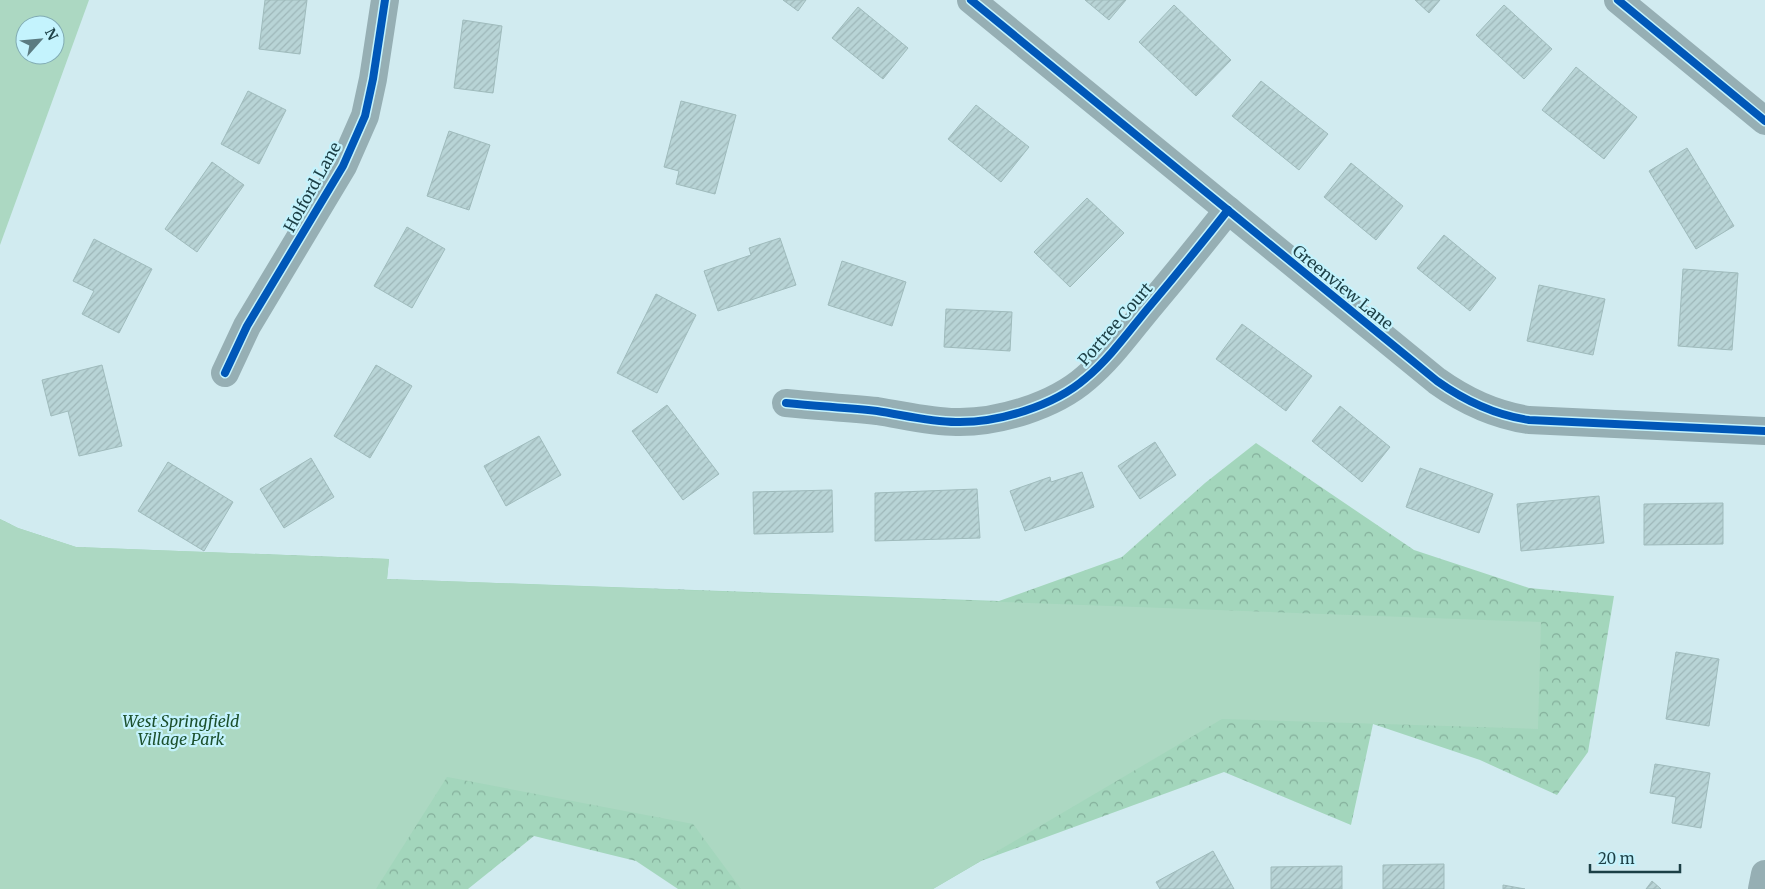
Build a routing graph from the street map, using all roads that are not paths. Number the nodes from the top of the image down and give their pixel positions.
1 (385, 0) edge
2 (971, 0) edge
3 (1618, 0) edge
4 (1765, 120) edge
5 (1228, 210) junction
6 (225, 373) dead end
7 (786, 403) dead end
8 (1765, 431) edge
9 (1765, 874) edge
10 (1762, 889) edge

1 - 6 street, Holford Lane
2 - 5 street, Greenview Lane
3 - 4 street
5 - 7 street, Portree Court
5 - 8 street, Greenview Lane
9 - 10 street

